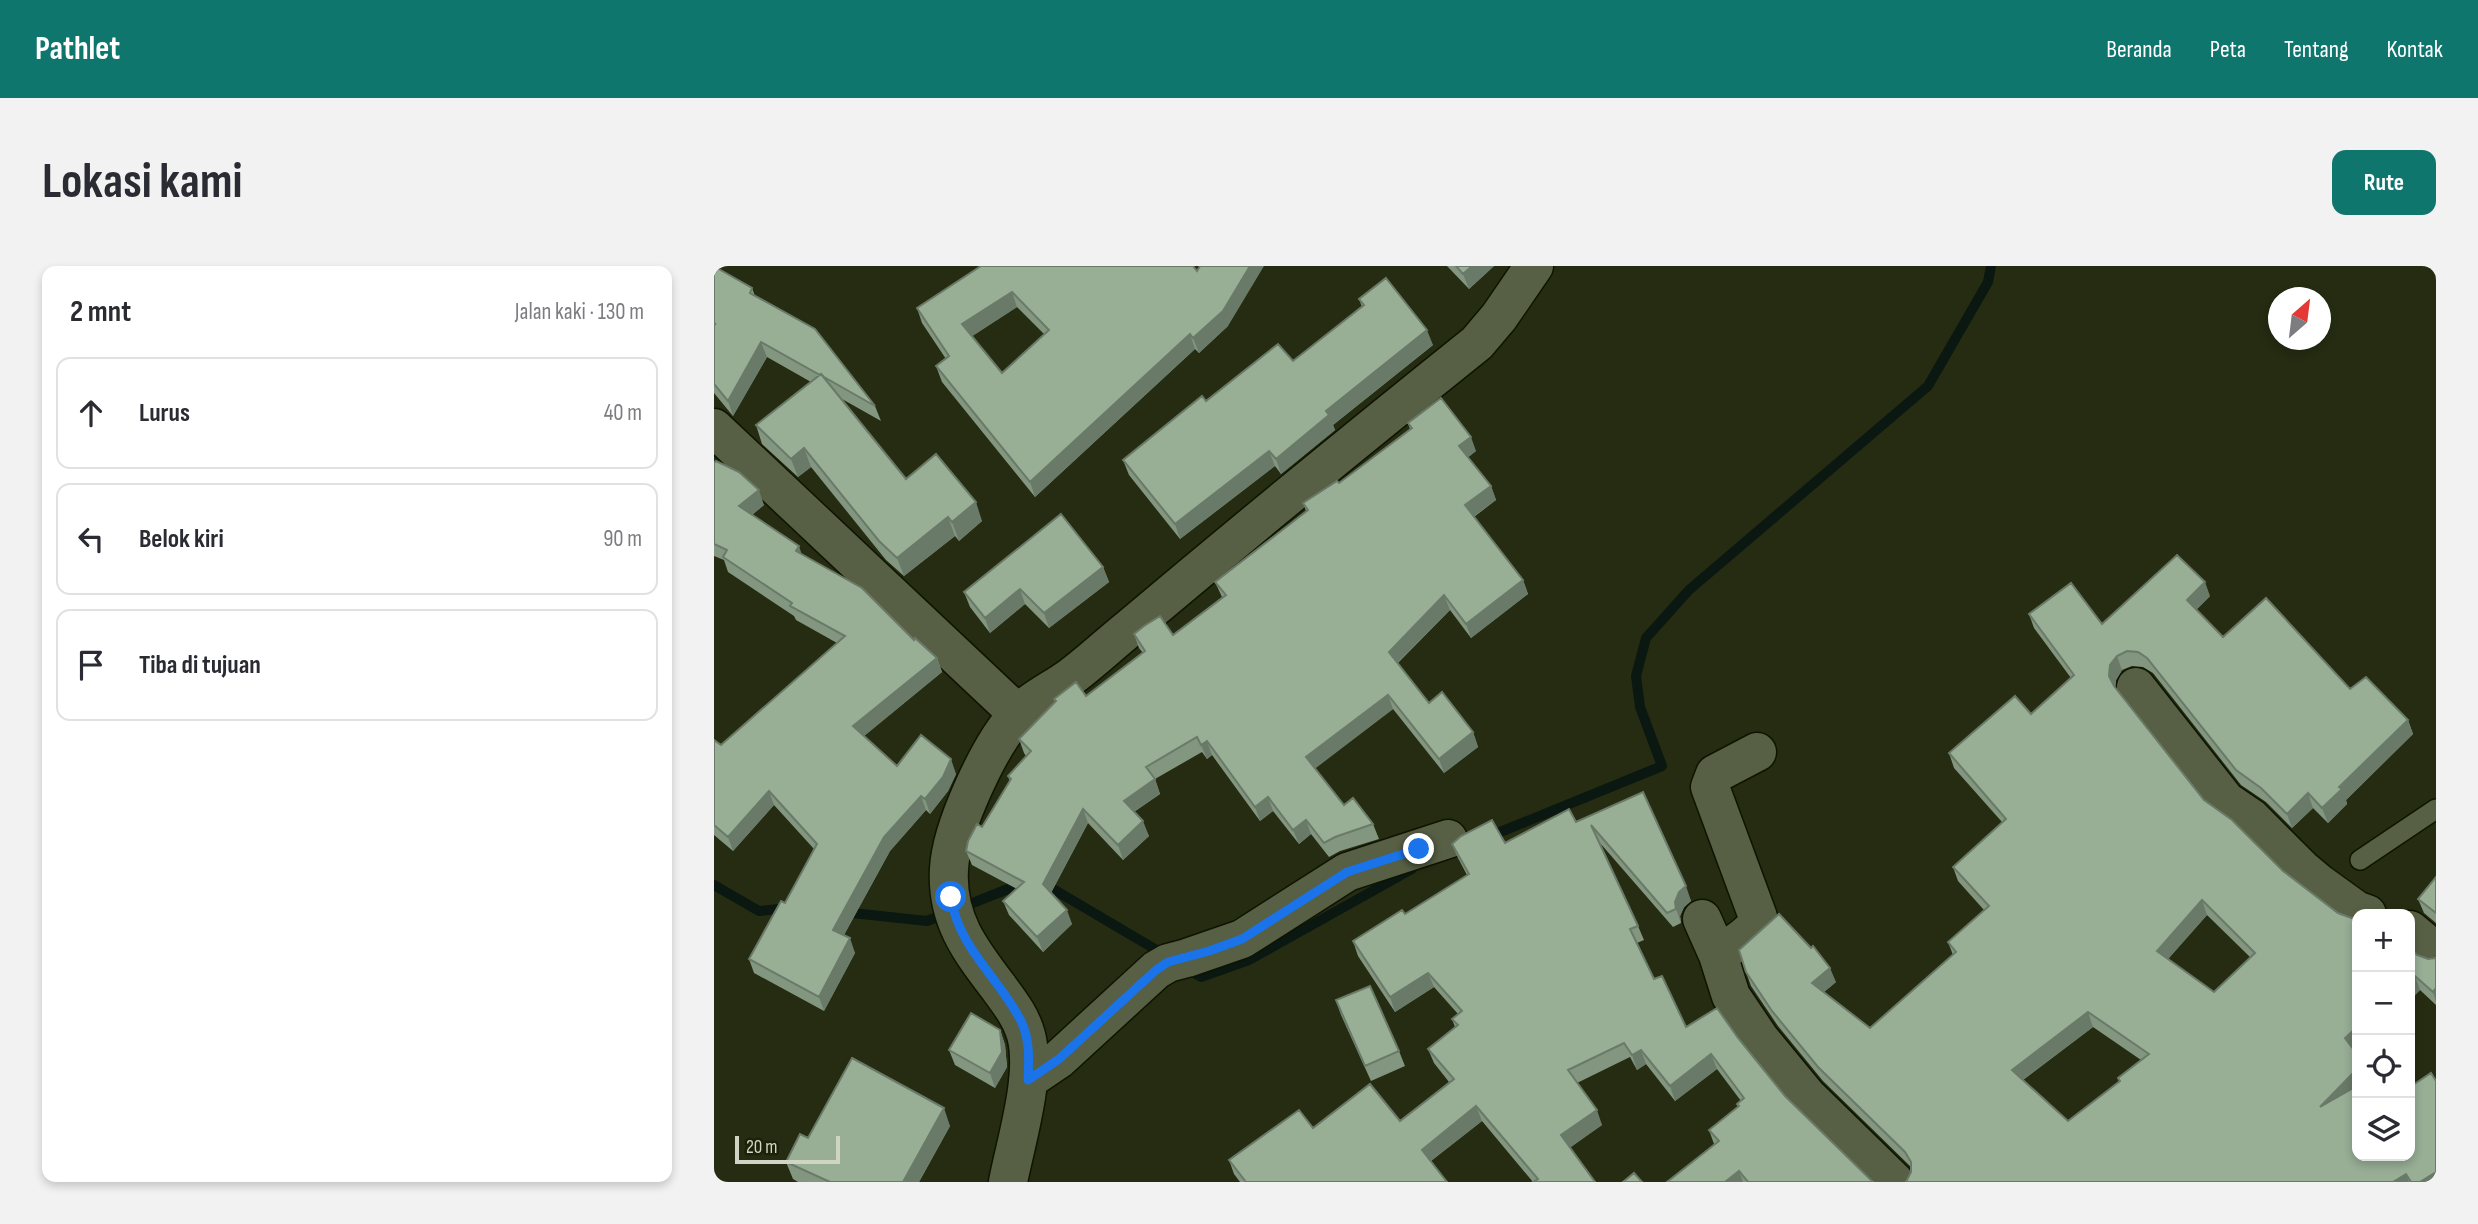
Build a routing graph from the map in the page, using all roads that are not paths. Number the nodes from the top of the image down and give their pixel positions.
1 (1534, 266) edge
2 (714, 428) edge
3 (2136, 687) dead end
4 (1018, 714) junction
5 (1757, 752) dead end
6 (2436, 809) edge
7 (1448, 839) dead end
8 (2360, 860) dead end
9 (2355, 909) edge
10 (1702, 919) dead end
11 (2415, 934) edge
12 (2436, 952) edge
13 (1718, 955) junction
14 (1028, 1080) junction
15 (1008, 1182) edge
16 (1895, 1182) edge

1 - 4 street
2 - 4 street
3 - 9 street
4 - 14 street
5 - 13 street
6 - 8 lane
7 - 14 street
10 - 13 street
11 - 12 street
13 - 16 street
14 - 15 street

